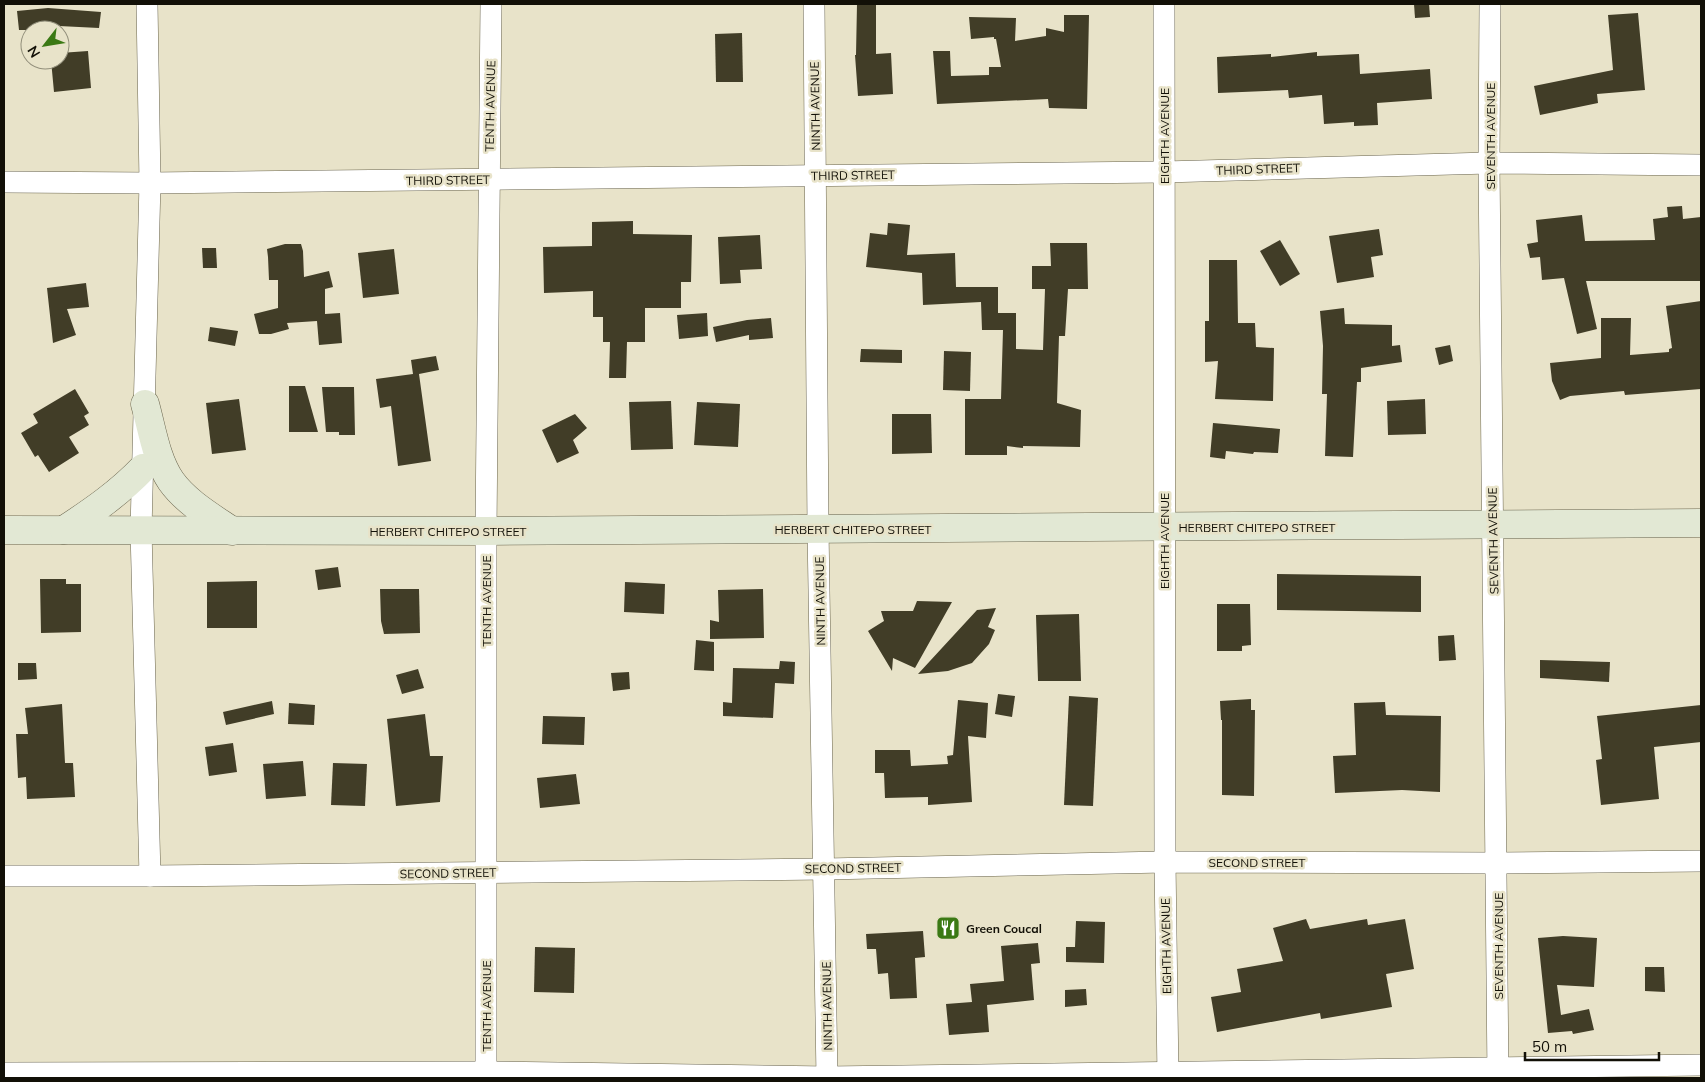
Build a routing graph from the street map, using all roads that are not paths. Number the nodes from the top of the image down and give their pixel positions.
1 (147, 4) edge
2 (491, 4) edge
3 (814, 4) edge
4 (1164, 4) edge
5 (1490, 4) edge
6 (1490, 163) junction
7 (1701, 165) edge
8 (1164, 172) junction
9 (815, 176) junction
10 (489, 179) junction
11 (4, 182) edge
12 (150, 183) junction
13 (145, 404) junction
14 (143, 468) junction
15 (1701, 524) edge
16 (1493, 525) junction
17 (1164, 527) junction
18 (818, 529) junction
19 (4, 530) edge
20 (64, 530) junction
21 (142, 530) junction
22 (232, 530) junction
23 (486, 531) junction
24 (1701, 861) edge
25 (1165, 862) junction
26 (1497, 863) junction
27 (825, 869) junction
28 (485, 872) junction
29 (4, 876) edge
30 (150, 876) junction
31 (1701, 1065) edge
32 (4, 1073) edge
33 (1498, 1073) edge
34 (486, 1075) edge
35 (1168, 1075) edge
36 (827, 1078) edge

1 - 12 street
2 - 10 street, TENTH AVENUE
3 - 9 street, NINTH AVENUE
4 - 8 street, EIGHTH AVENUE
5 - 6 street, SEVENTH AVENUE
6 - 7 street, THIRD STREET
6 - 8 street, THIRD STREET
6 - 16 street, SEVENTH AVENUE
8 - 9 street, THIRD STREET
8 - 17 street, EIGHTH AVENUE
9 - 10 street, THIRD STREET
9 - 18 street, NINTH AVENUE
10 - 12 street, THIRD STREET
10 - 23 street, TENTH AVENUE
11 - 12 street, THIRD STREET
12 - 13 street
13 - 14 street
13 - 22 main road
14 - 20 main road
14 - 21 street
15 - 16 main road, HERBERT CHITEPO STREET
16 - 17 main road, HERBERT CHITEPO STREET
16 - 26 street, SEVENTH AVENUE
17 - 18 main road, HERBERT CHITEPO STREET
17 - 25 street, EIGHTH AVENUE
18 - 23 main road, HERBERT CHITEPO STREET
18 - 27 street, NINTH AVENUE
19 - 20 main road, HERBERT CHITEPO STREET
20 - 21 main road, HERBERT CHITEPO STREET
21 - 22 main road, HERBERT CHITEPO STREET
21 - 30 street
22 - 23 main road, HERBERT CHITEPO STREET
23 - 28 street, TENTH AVENUE
24 - 26 street, SECOND STREET
25 - 26 street, SECOND STREET
25 - 27 street, SECOND STREET
25 - 35 street, EIGHTH AVENUE
26 - 33 street, SEVENTH AVENUE
27 - 28 street, SECOND STREET
27 - 36 street, NINTH AVENUE
28 - 30 street, SECOND STREET
28 - 34 street, TENTH AVENUE
29 - 30 street, SECOND STREET
31 - 33 street
32 - 34 street
33 - 35 street
34 - 36 street
35 - 36 street

